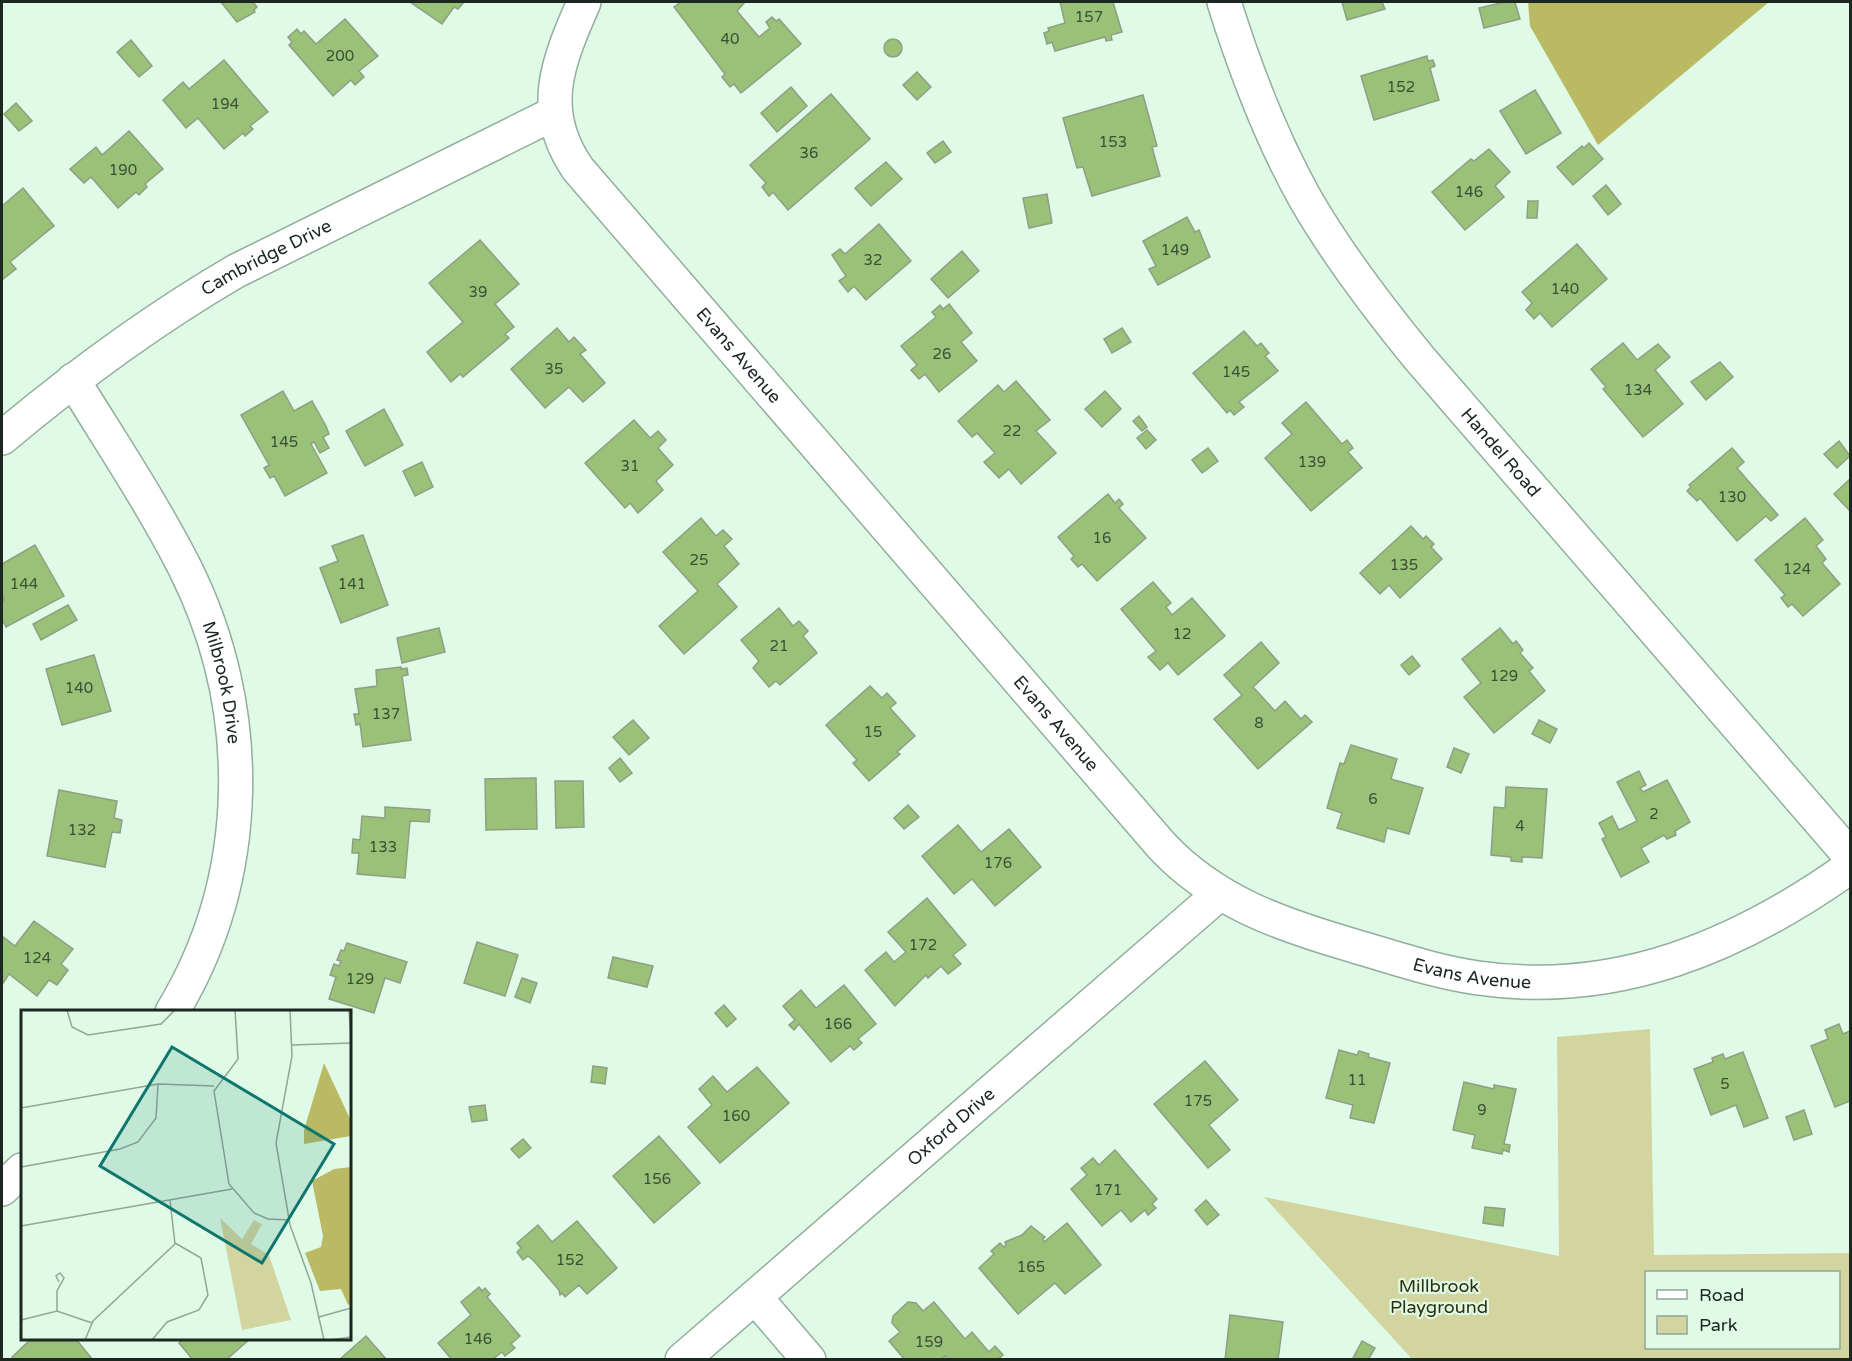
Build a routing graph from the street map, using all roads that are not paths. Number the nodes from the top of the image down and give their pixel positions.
1 (584, 2) edge
2 (1224, 2) edge
3 (555, 113) junction
4 (73, 380) junction
5 (2, 438) edge
6 (1851, 856) edge
7 (1851, 867) edge
8 (1219, 894) junction
9 (173, 1010) edge
10 (21, 1171) edge
11 (2, 1188) edge
12 (755, 1297) junction
13 (682, 1359) edge
14 (809, 1359) edge

1 - 3 street, Evans Avenue
2 - 6 street, Handel Road
3 - 4 street, Cambridge Drive
3 - 8 street, Evans Avenue
4 - 5 street, Cambridge Drive
4 - 9 street, Milbrook Drive
7 - 8 street, Evans Avenue
8 - 12 street, Oxford Drive
10 - 11 street
12 - 13 street, Oxford Drive
12 - 14 street

